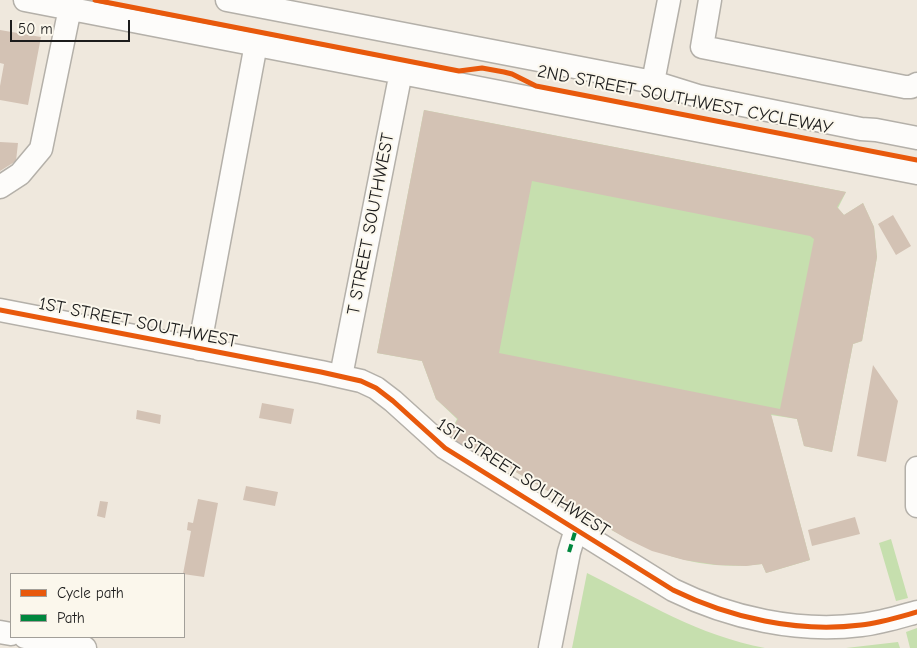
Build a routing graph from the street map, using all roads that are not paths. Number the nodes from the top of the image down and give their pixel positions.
1 (25, 0) edge
2 (227, 0) edge
3 (669, 0) edge
4 (710, 0) edge
5 (70, 8) junction
6 (256, 44) junction
7 (401, 72) junction
8 (653, 82) junction
9 (917, 84) edge
10 (915, 132) edge
11 (894, 168) junction
12 (917, 173) edge
13 (0, 187) edge
14 (0, 310) edge
15 (198, 348) junction
16 (341, 376) junction
17 (917, 468) edge
18 (917, 497) edge
19 (576, 529) junction
20 (917, 612) edge
21 (30, 638) edge
22 (79, 647) edge
23 (550, 648) edge

1 - 5 street
2 - 8 street
3 - 8 street
4 - 9 street
5 - 6 street
5 - 13 street
6 - 7 street
6 - 15 street
7 - 11 street
7 - 16 street, T STREET SOUTHWEST
8 - 10 street
10 - 11 street
11 - 12 street
14 - 15 street, 1ST STREET SOUTHWEST
15 - 16 street, 1ST STREET SOUTHWEST
16 - 19 street, 1ST STREET SOUTHWEST
17 - 18 street
19 - 20 street, 1ST STREET SOUTHWEST
19 - 23 street
21 - 22 street

